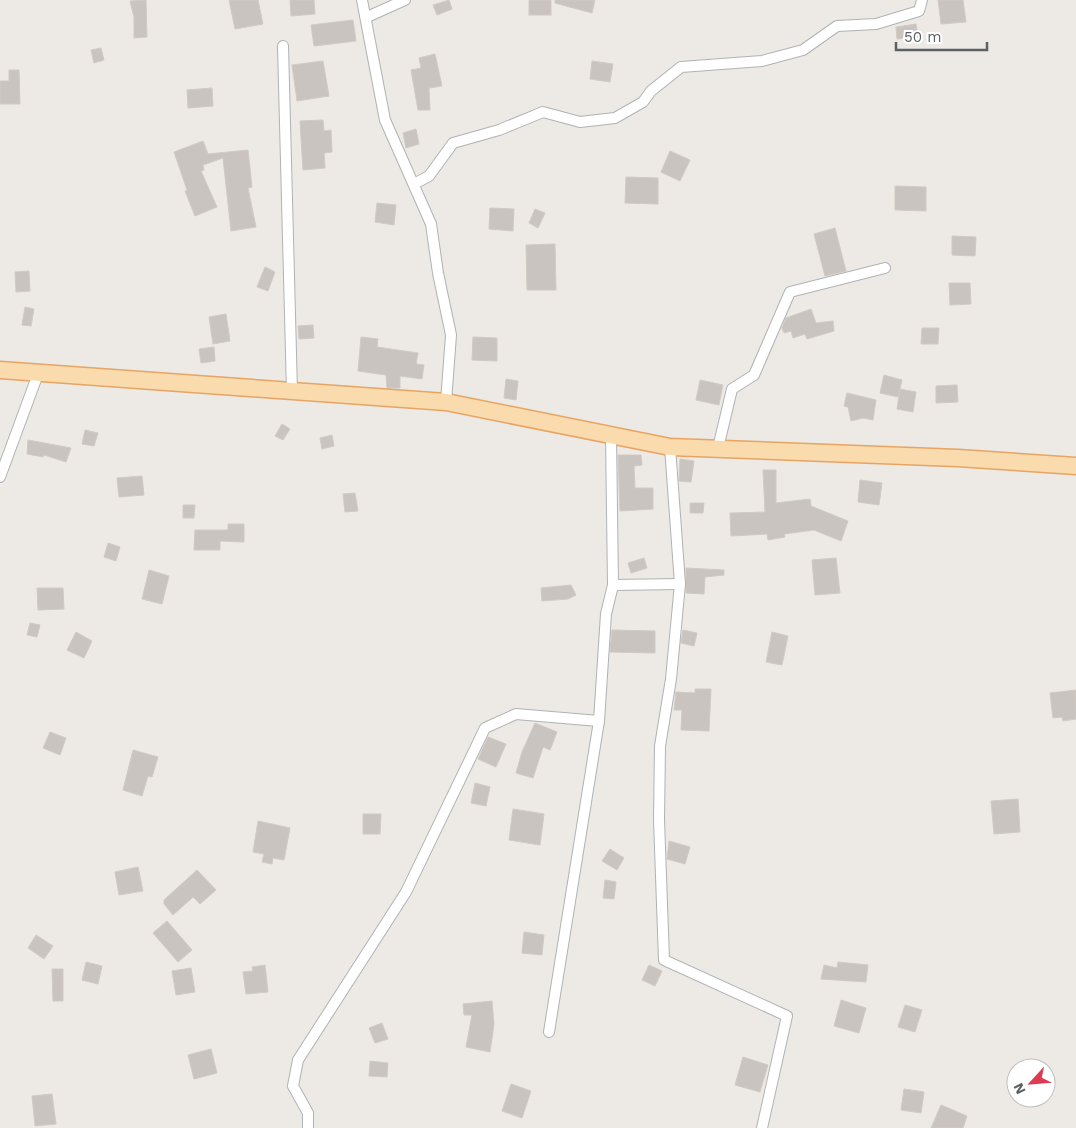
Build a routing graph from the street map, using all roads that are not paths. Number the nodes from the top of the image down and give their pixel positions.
1 (362, 0) edge
2 (404, 0) edge
3 (922, 0) edge
4 (366, 18) junction
5 (284, 46) dead end
6 (414, 184) junction
7 (885, 268) dead end
8 (0, 370) edge
9 (38, 374) junction
10 (292, 392) junction
11 (446, 402) junction
12 (611, 435) junction
13 (670, 446) junction
14 (718, 448) junction
15 (1076, 466) edge
16 (0, 477) edge
17 (680, 584) junction
18 (612, 585) junction
19 (599, 721) junction
20 (549, 1032) dead end
21 (308, 1128) edge
22 (762, 1128) edge

1 - 4 street
2 - 4 street
3 - 6 street
4 - 6 street
5 - 10 street
6 - 11 street
7 - 14 street
8 - 9 main road
9 - 10 main road
9 - 16 street
10 - 11 main road
11 - 12 main road
12 - 13 main road
12 - 18 street
13 - 14 main road
13 - 17 street
14 - 15 main road
17 - 18 street
17 - 22 street
18 - 19 street
19 - 20 street
19 - 21 street

